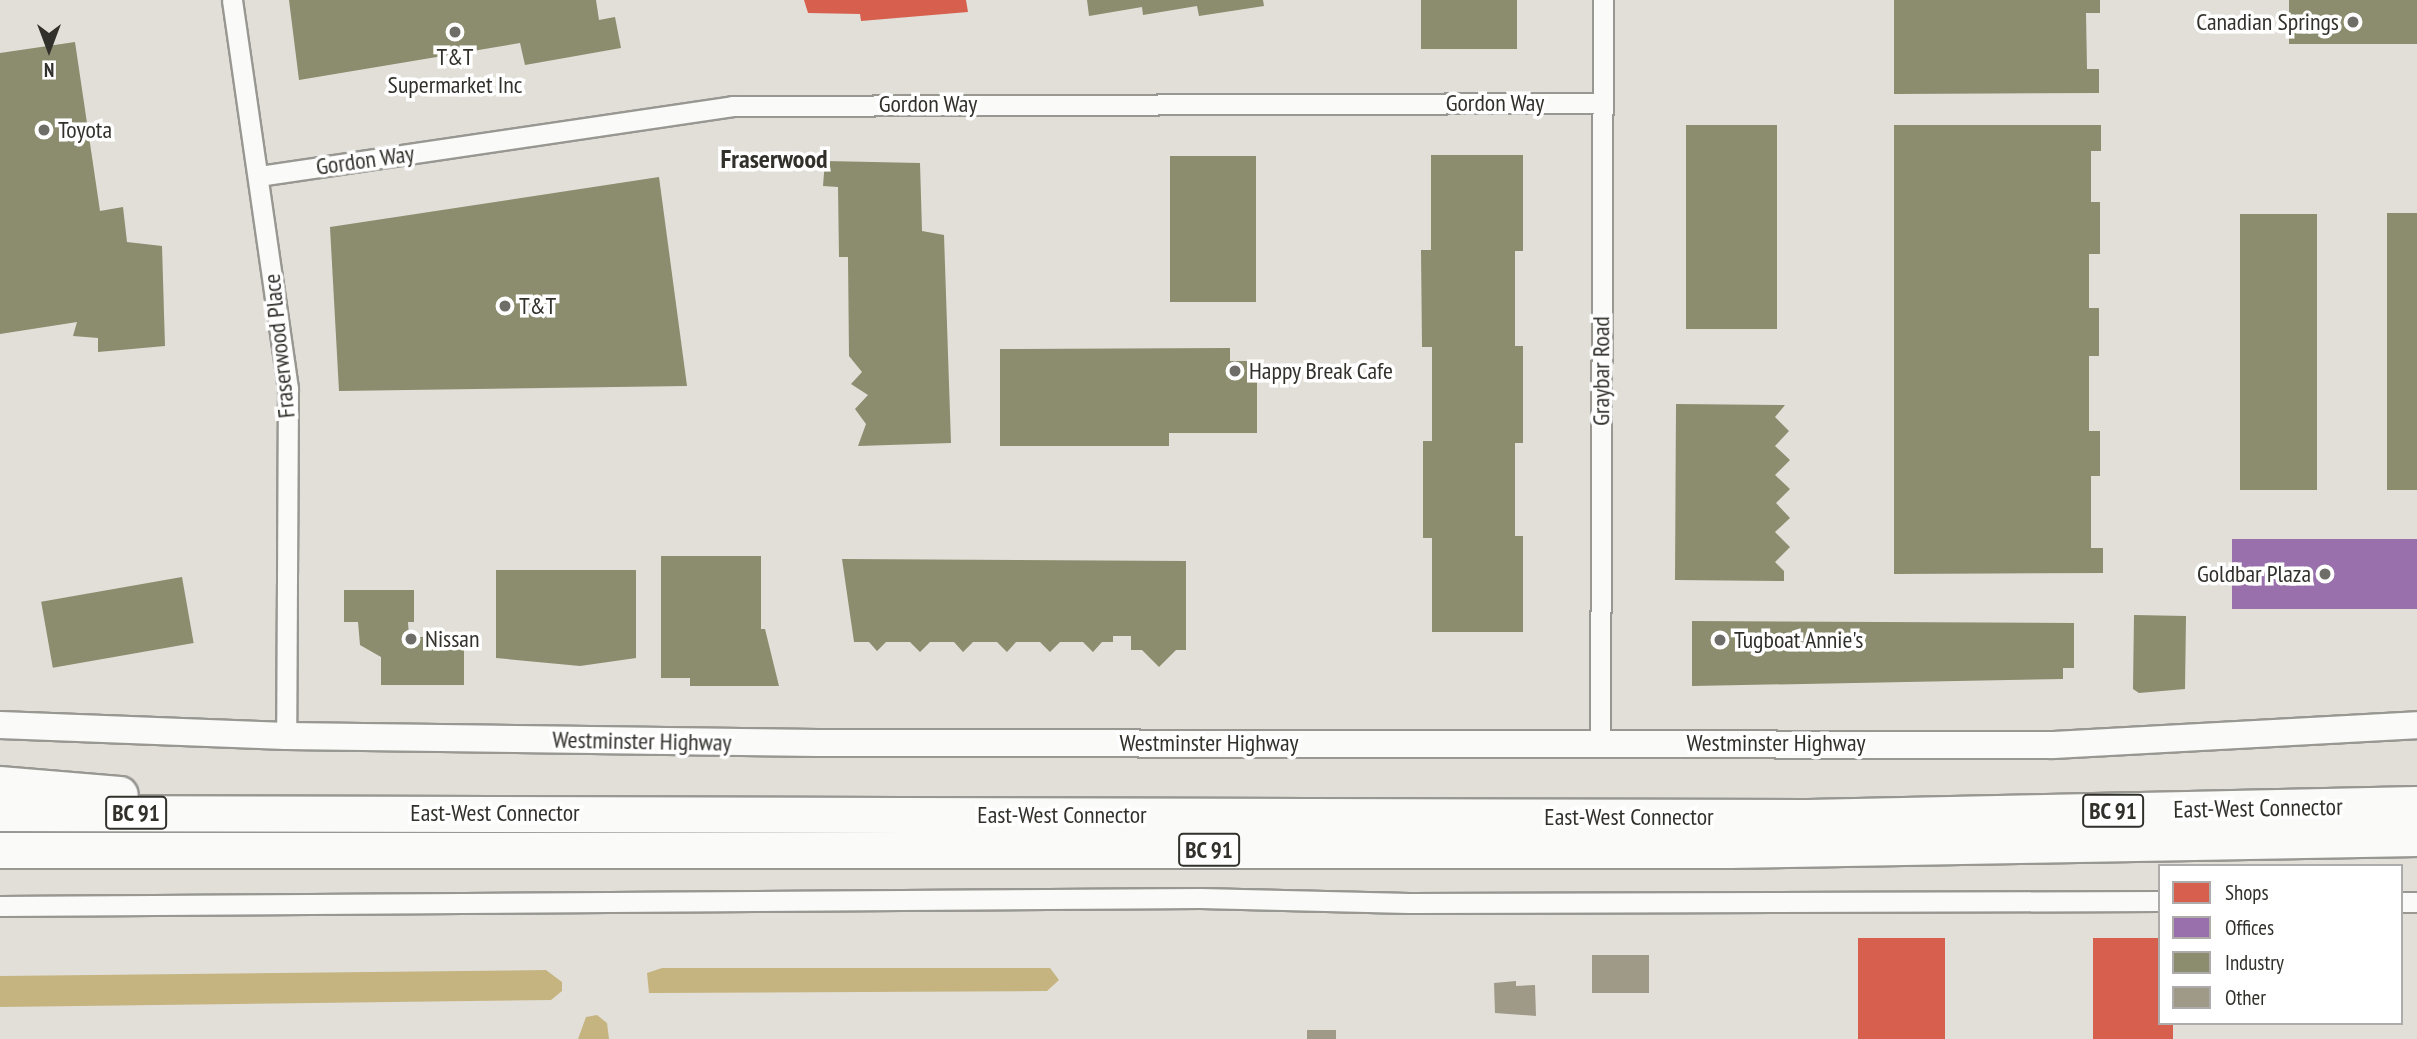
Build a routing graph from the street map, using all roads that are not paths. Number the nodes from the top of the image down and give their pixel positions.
1 (232, 0) edge
2 (1603, 0) edge
3 (1603, 103) junction
4 (259, 176) junction
5 (2417, 724) edge
6 (0, 725) edge
7 (286, 736) junction
8 (1600, 741) junction
9 (0, 784) edge
10 (2417, 804) edge
11 (0, 813) edge
12 (273, 813) junction
13 (2417, 838) edge
14 (0, 850) edge
15 (2158, 901) edge
16 (0, 905) edge

1 - 4 street, Fraserwood Place
2 - 3 street, Graybar Road
3 - 4 street, Gordon Way
3 - 8 street, Graybar Road
4 - 7 street, Fraserwood Place
5 - 8 main road, Westminster Highway
6 - 7 main road, Westminster Highway
7 - 8 main road, Westminster Highway
9 - 12 highway
10 - 12 highway, East-West Connector / BC 91
11 - 12 highway, East-West Connector / BC 91
13 - 14 highway, East-West Connector / BC 91
15 - 16 street

